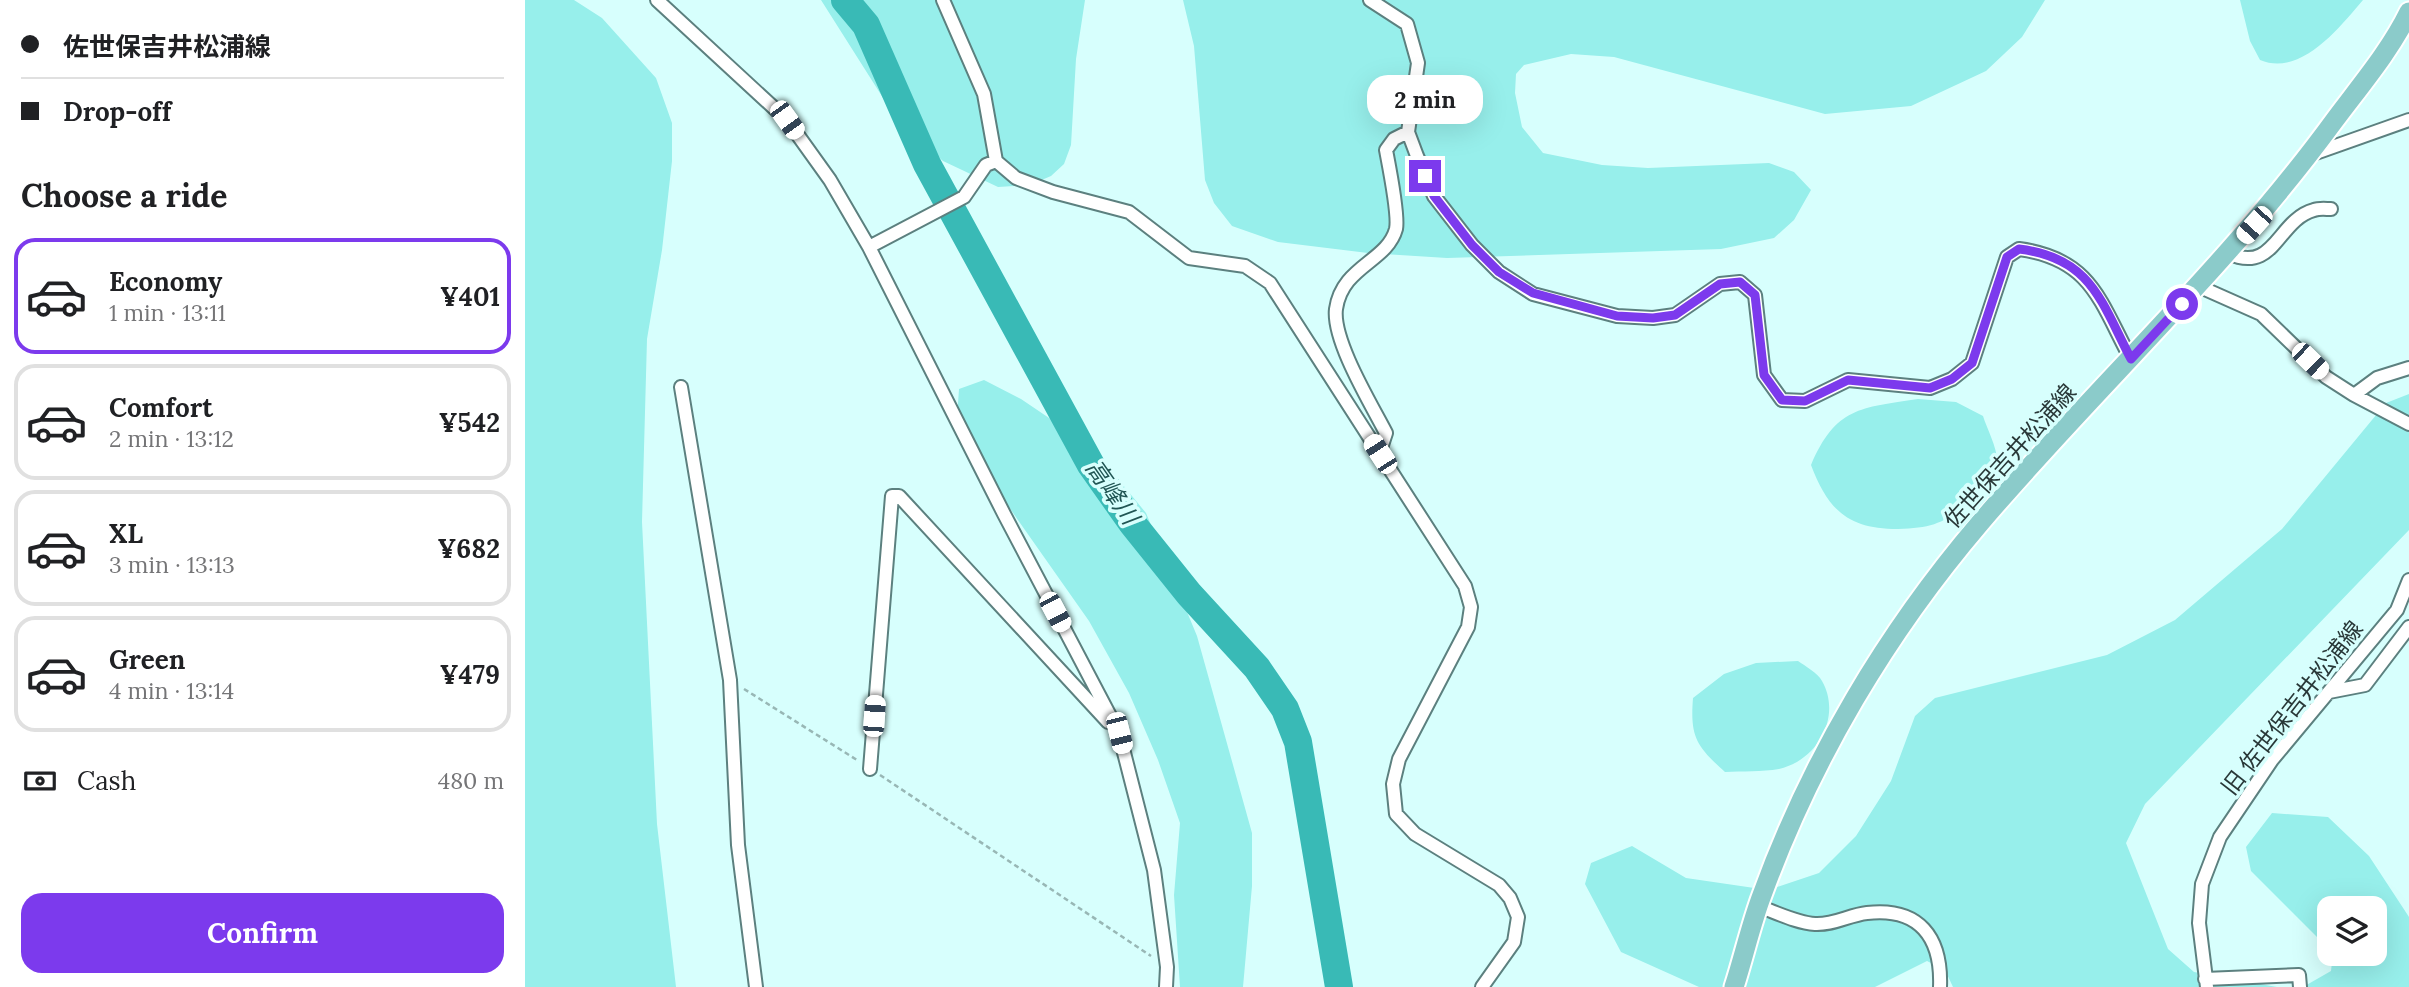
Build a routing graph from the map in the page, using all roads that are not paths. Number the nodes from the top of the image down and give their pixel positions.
1 (657, 0) edge
2 (943, 0) edge
3 (1370, 0) edge
4 (2407, 22) edge
5 (2409, 120) edge
6 (1408, 132) junction
7 (2309, 155) junction
8 (996, 161) junction
9 (2331, 209) dead end
10 (869, 247) junction
11 (2228, 253) junction
12 (2199, 286) junction
13 (2131, 359) junction
14 (2409, 368) edge
15 (681, 387) dead end
16 (2354, 395) junction
17 (2409, 424) edge
18 (1380, 454) junction
19 (2409, 580) edge
20 (2409, 627) edge
21 (2329, 692) junction
22 (1119, 733) junction
23 (870, 769) road end
24 (1758, 906) junction
25 (2206, 983) edge
26 (756, 987) edge
27 (1166, 987) edge
28 (1482, 987) edge
29 (1734, 987) edge
30 (1940, 987) edge
31 (2299, 987) edge

1 - 10 street
2 - 8 street
3 - 6 street
4 - 7 main road, 佐世保吉井松浦線
5 - 7 street
6 - 13 street
6 - 18 street
7 - 11 main road, 佐世保吉井松浦線
8 - 10 street
8 - 18 street
9 - 11 street
10 - 22 street
11 - 12 main road, 佐世保吉井松浦線
12 - 13 main road, 佐世保吉井松浦線
12 - 16 street
13 - 24 main road, 佐世保吉井松浦線
14 - 16 street
15 - 26 street
16 - 17 street
18 - 28 street
19 - 21 street, 旧 佐世保吉井松浦線
20 - 21 street
21 - 25 street, 旧 佐世保吉井松浦線
22 - 23 street
22 - 27 street
24 - 29 main road, 佐世保吉井松浦線
24 - 30 street
25 - 31 street

